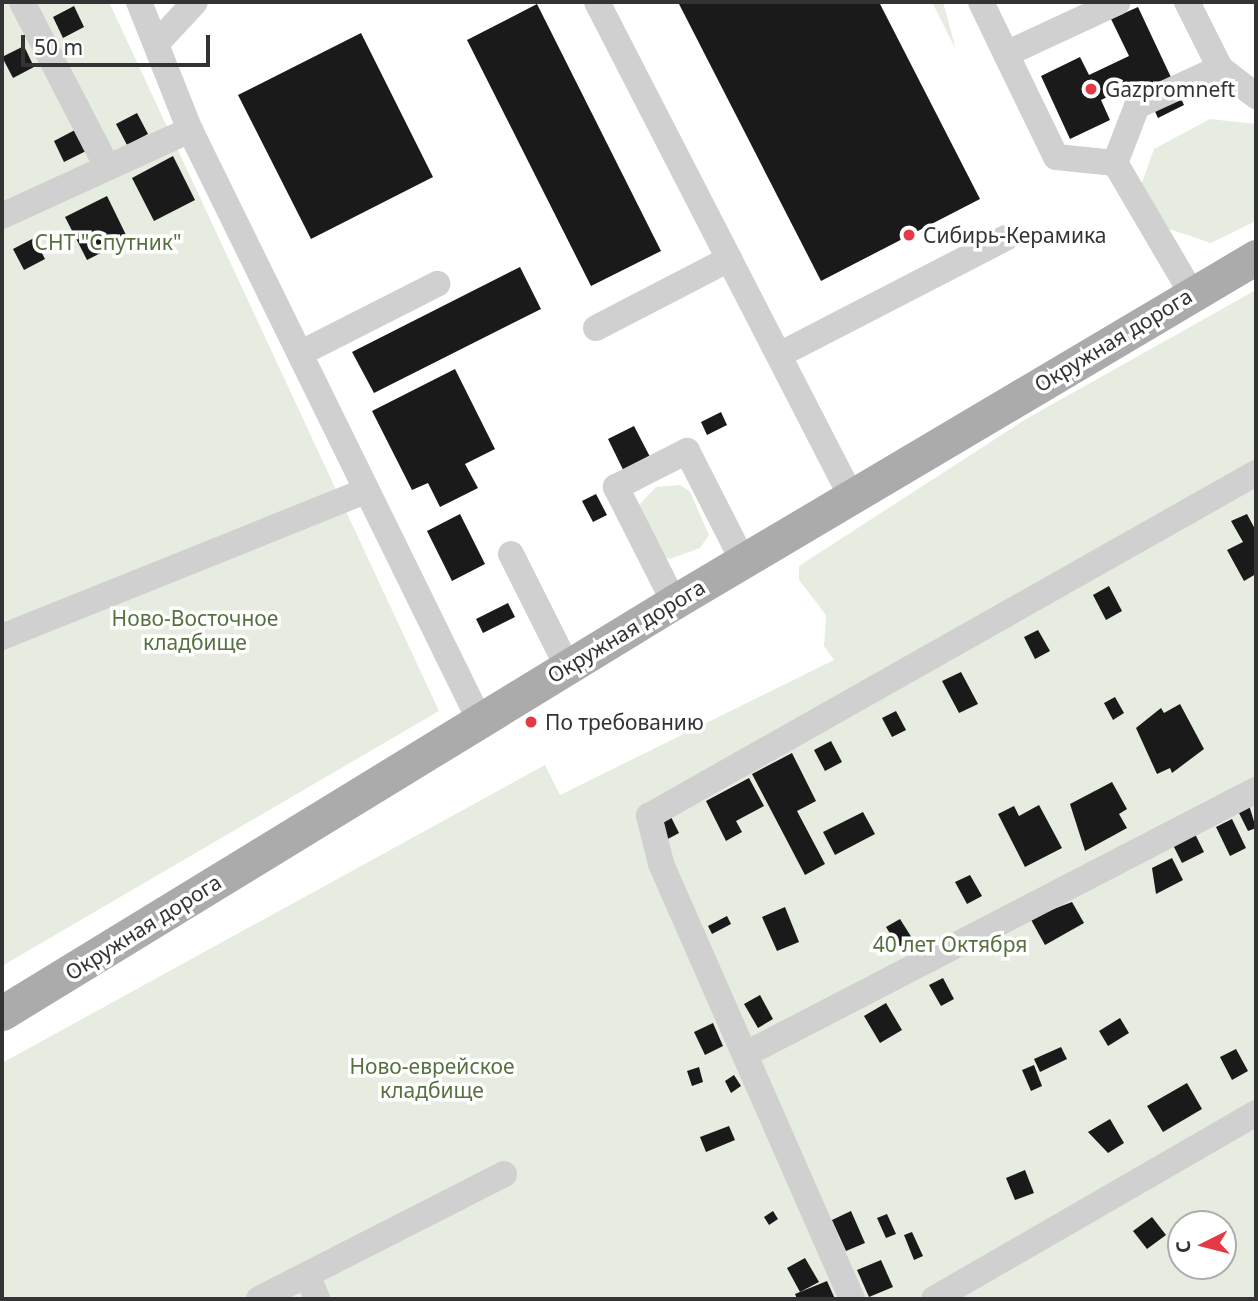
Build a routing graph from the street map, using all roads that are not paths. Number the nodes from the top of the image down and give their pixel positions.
1 (22, 2) edge
2 (139, 2) edge
3 (195, 2) edge
4 (597, 2) edge
5 (981, 2) edge
6 (1118, 2) edge
7 (1187, 2) edge
8 (158, 41) junction
9 (1006, 54) junction
10 (1220, 68) junction
11 (1256, 96) edge
12 (190, 130) junction
13 (1115, 163) junction
14 (107, 167) junction
15 (2, 216) edge
16 (1006, 238) dead end
17 (1256, 257) edge
18 (729, 259) junction
19 (438, 284) dead end
20 (1192, 294) junction
21 (596, 328) dead end
22 (301, 353) junction
23 (779, 355) junction
24 (1256, 473) edge
25 (366, 491) junction
26 (851, 496) junction
27 (511, 554) dead end
28 (743, 561) junction
29 (674, 602) junction
30 (2, 637) edge
31 (567, 666) junction
32 (480, 719) junction
33 (1256, 790) edge
34 (2, 1013) edge
35 (746, 1054) junction
36 (1256, 1113) edge
37 (504, 1174) dead end
38 (307, 1275) junction
39 (259, 1299) edge
40 (317, 1299) edge
41 (852, 1299) edge
42 (934, 1299) edge

1 - 14 street
2 - 8 street
3 - 8 street
4 - 18 street
5 - 9 street
6 - 9 street
7 - 10 street
8 - 12 street
9 - 13 street
10 - 11 street
10 - 13 street
12 - 14 street
12 - 22 street
13 - 20 street
14 - 15 street
16 - 23 street
17 - 20 main road, Окружная дорога
18 - 21 street
18 - 23 street
19 - 22 street
20 - 26 main road, Окружная дорога
22 - 25 street
23 - 26 street
24 - 35 street
25 - 30 street
25 - 32 street
26 - 28 main road, Окружная дорога
27 - 31 street
28 - 29 main road, Окружная дорога
28 - 29 street
29 - 31 main road, Окружная дорога
31 - 32 main road, Окружная дорога
32 - 34 main road, Окружная дорога
33 - 35 street
35 - 41 street
36 - 42 street
37 - 38 street
38 - 39 street
38 - 40 street

